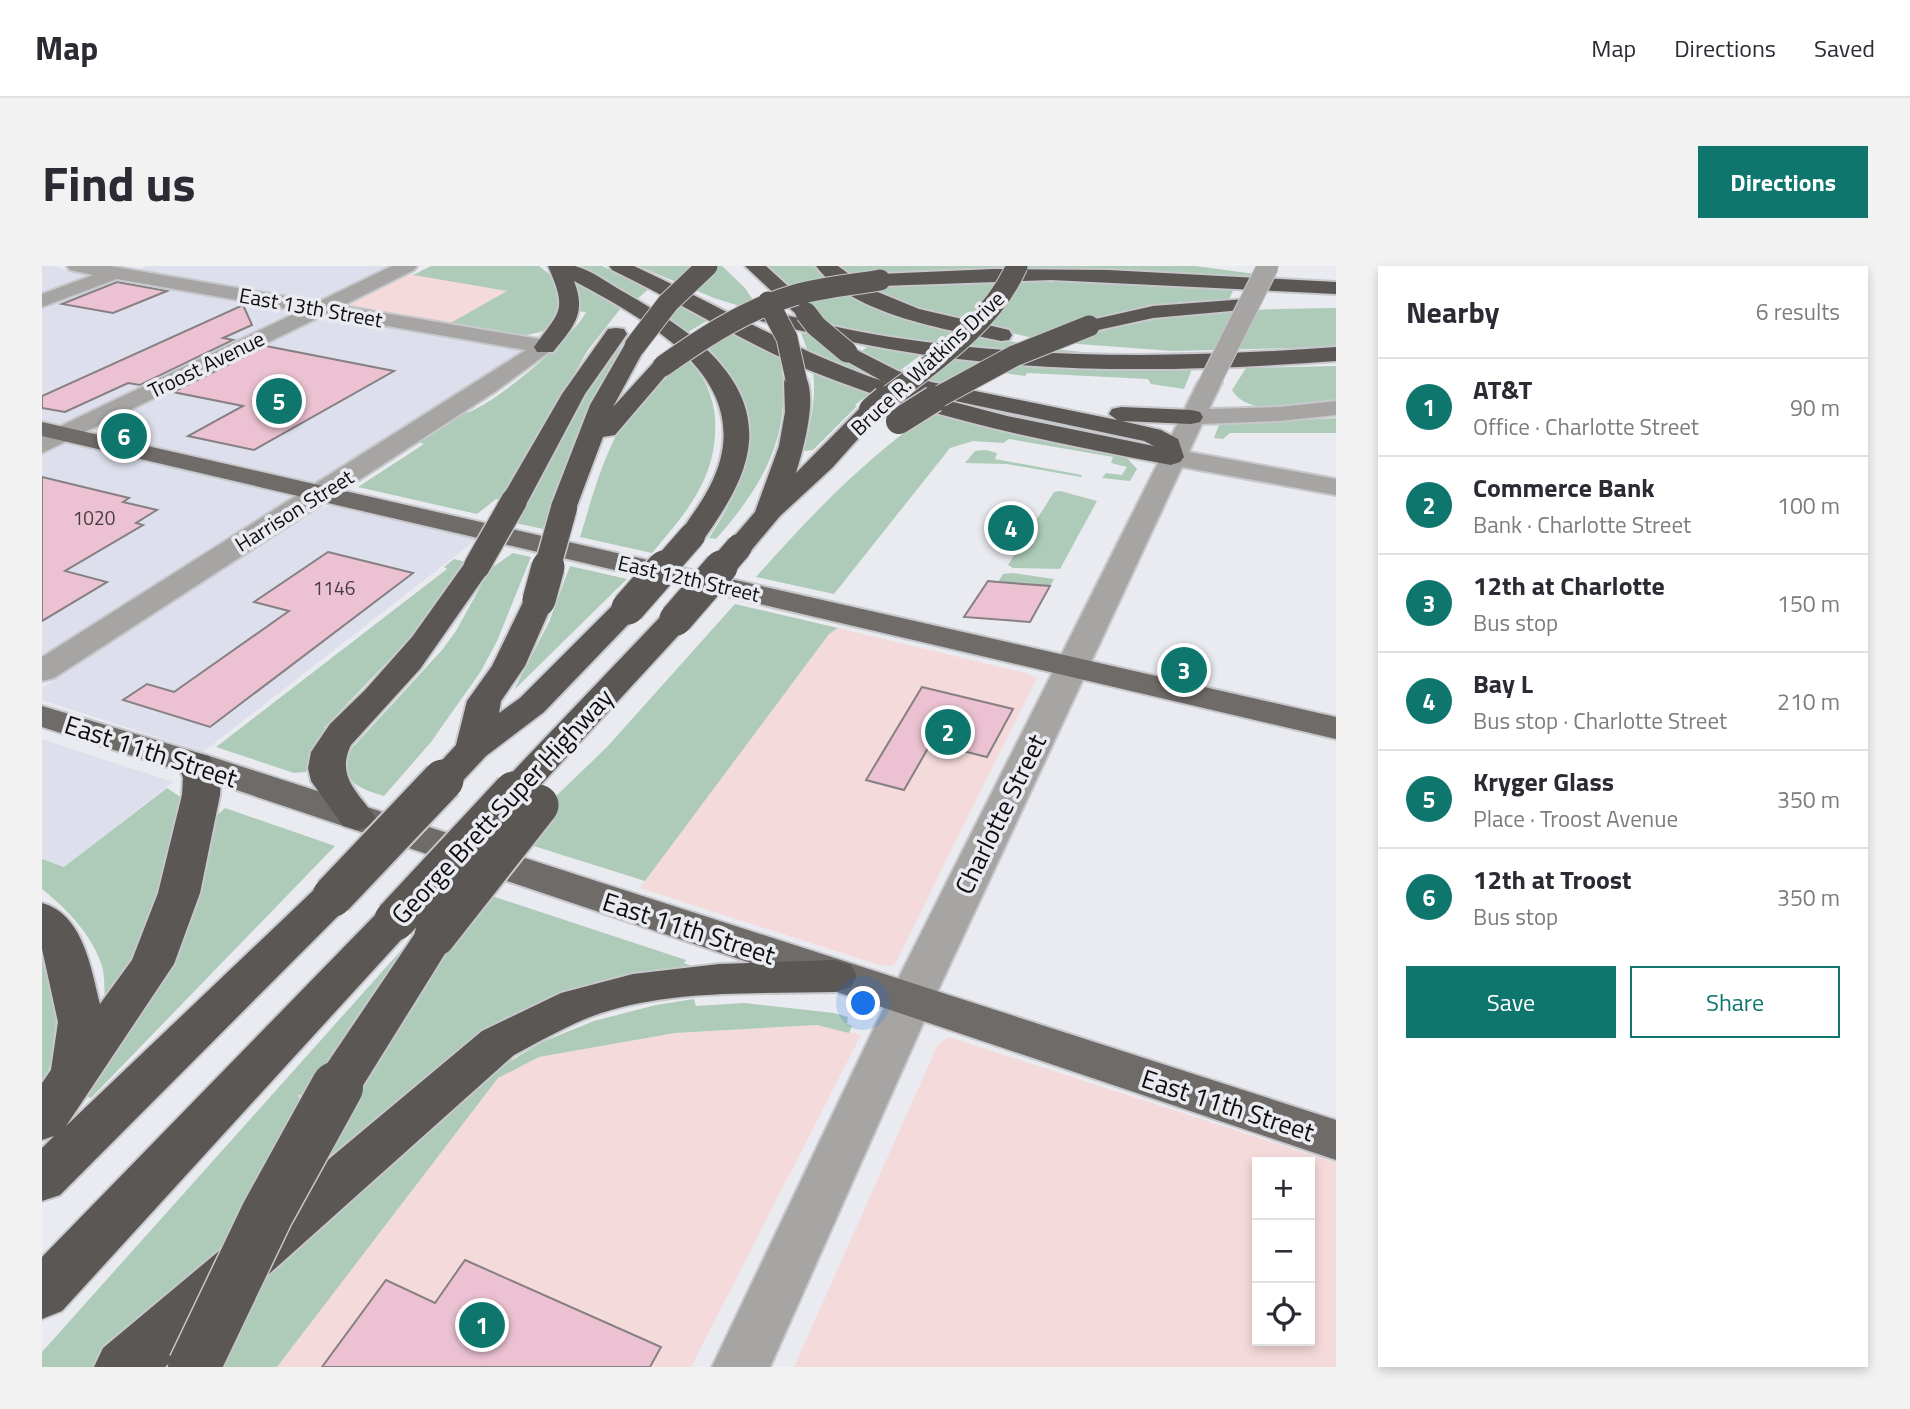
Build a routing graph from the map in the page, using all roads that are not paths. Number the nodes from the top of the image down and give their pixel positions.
1 (77, 266) edge
2 (407, 266) edge
3 (559, 266) edge
4 (690, 266) edge
5 (707, 266) edge
6 (755, 266) edge
7 (826, 266) edge
8 (1017, 266) edge
9 (1229, 266) edge
10 (1254, 266) edge
11 (1268, 266) edge
12 (124, 269) edge
13 (733, 269) dead end
14 (628, 270) edge
15 (1295, 274) junction
16 (1336, 279) edge
17 (1336, 288) edge
18 (42, 301) edge
19 (1336, 303) edge
20 (320, 308) junction
21 (625, 340) junction
22 (545, 347) junction
23 (1336, 354) edge
24 (1209, 383) junction
25 (1336, 408) edge
26 (1035, 410) junction
27 (1279, 414) junction
28 (1191, 416) junction
29 (50, 436) edge
30 (1171, 457) junction
31 (582, 458) junction
32 (823, 462) junction
33 (1336, 487) edge
34 (320, 493) junction
35 (768, 514) junction
36 (1074, 666) junction
37 (42, 671) edge
38 (42, 716) edge
39 (1336, 728) edge
40 (473, 748) junction
41 (197, 764) junction
42 (357, 818) junction
43 (42, 917) edge
44 (415, 928) junction
45 (835, 976) junction
46 (910, 1001) junction
47 (75, 1074) junction
48 (42, 1121) edge
49 (1336, 1140) edge
50 (42, 1180) edge
51 (42, 1294) edge
52 (123, 1367) edge
53 (194, 1367) edge
54 (741, 1367) edge

1 - 12 street, East 13th Street
2 - 20 street, Troost Avenue
3 - 22 highway
3 - 40 highway, George Brett Super Highway, bridge
4 - 21 highway
5 - 21 highway, bridge
6 - 26 highway, bridge
7 - 23 highway
8 - 32 highway, Bruce R. Watkins Drive, bridge
9 - 15 highway
10 - 15 highway
11 - 24 street, Charlotte Street, bridge
12 - 18 street
12 - 20 street, East 13th Street
13 - 35 highway, George Brett Super Highway, bridge
14 - 23 highway
14 - 30 highway
15 - 16 highway
17 - 31 highway, bridge
19 - 32 highway, bridge
20 - 22 street, East 13th Street
20 - 29 street, Troost Avenue
21 - 31 highway
21 - 42 highway, bridge
22 - 34 street, Harrison Street
24 - 27 street
24 - 28 street, Charlotte Street
25 - 27 street
26 - 28 highway
26 - 30 highway
27 - 28 street
28 - 30 street, Charlotte Street
29 - 34 main road, East 12th Street
30 - 33 street
30 - 36 street, Charlotte Street
31 - 40 highway, bridge
32 - 35 highway, Bruce R. Watkins Drive
34 - 36 main road, East 12th Street
34 - 37 street, Harrison Street
35 - 44 highway, George Brett Super Highway, bridge
36 - 39 main road, East 12th Street
36 - 46 street, Charlotte Street
38 - 41 main road, East 11th Street
40 - 50 highway, George Brett Super Highway, bridge
41 - 42 main road, East 11th Street
41 - 47 highway
42 - 45 main road, East 11th Street
43 - 47 highway
44 - 51 highway, George Brett Super Highway
44 - 53 highway, bridge
45 - 46 main road, East 11th Street
45 - 52 highway
46 - 49 main road, East 11th Street
46 - 54 street, Charlotte Street
47 - 48 highway

